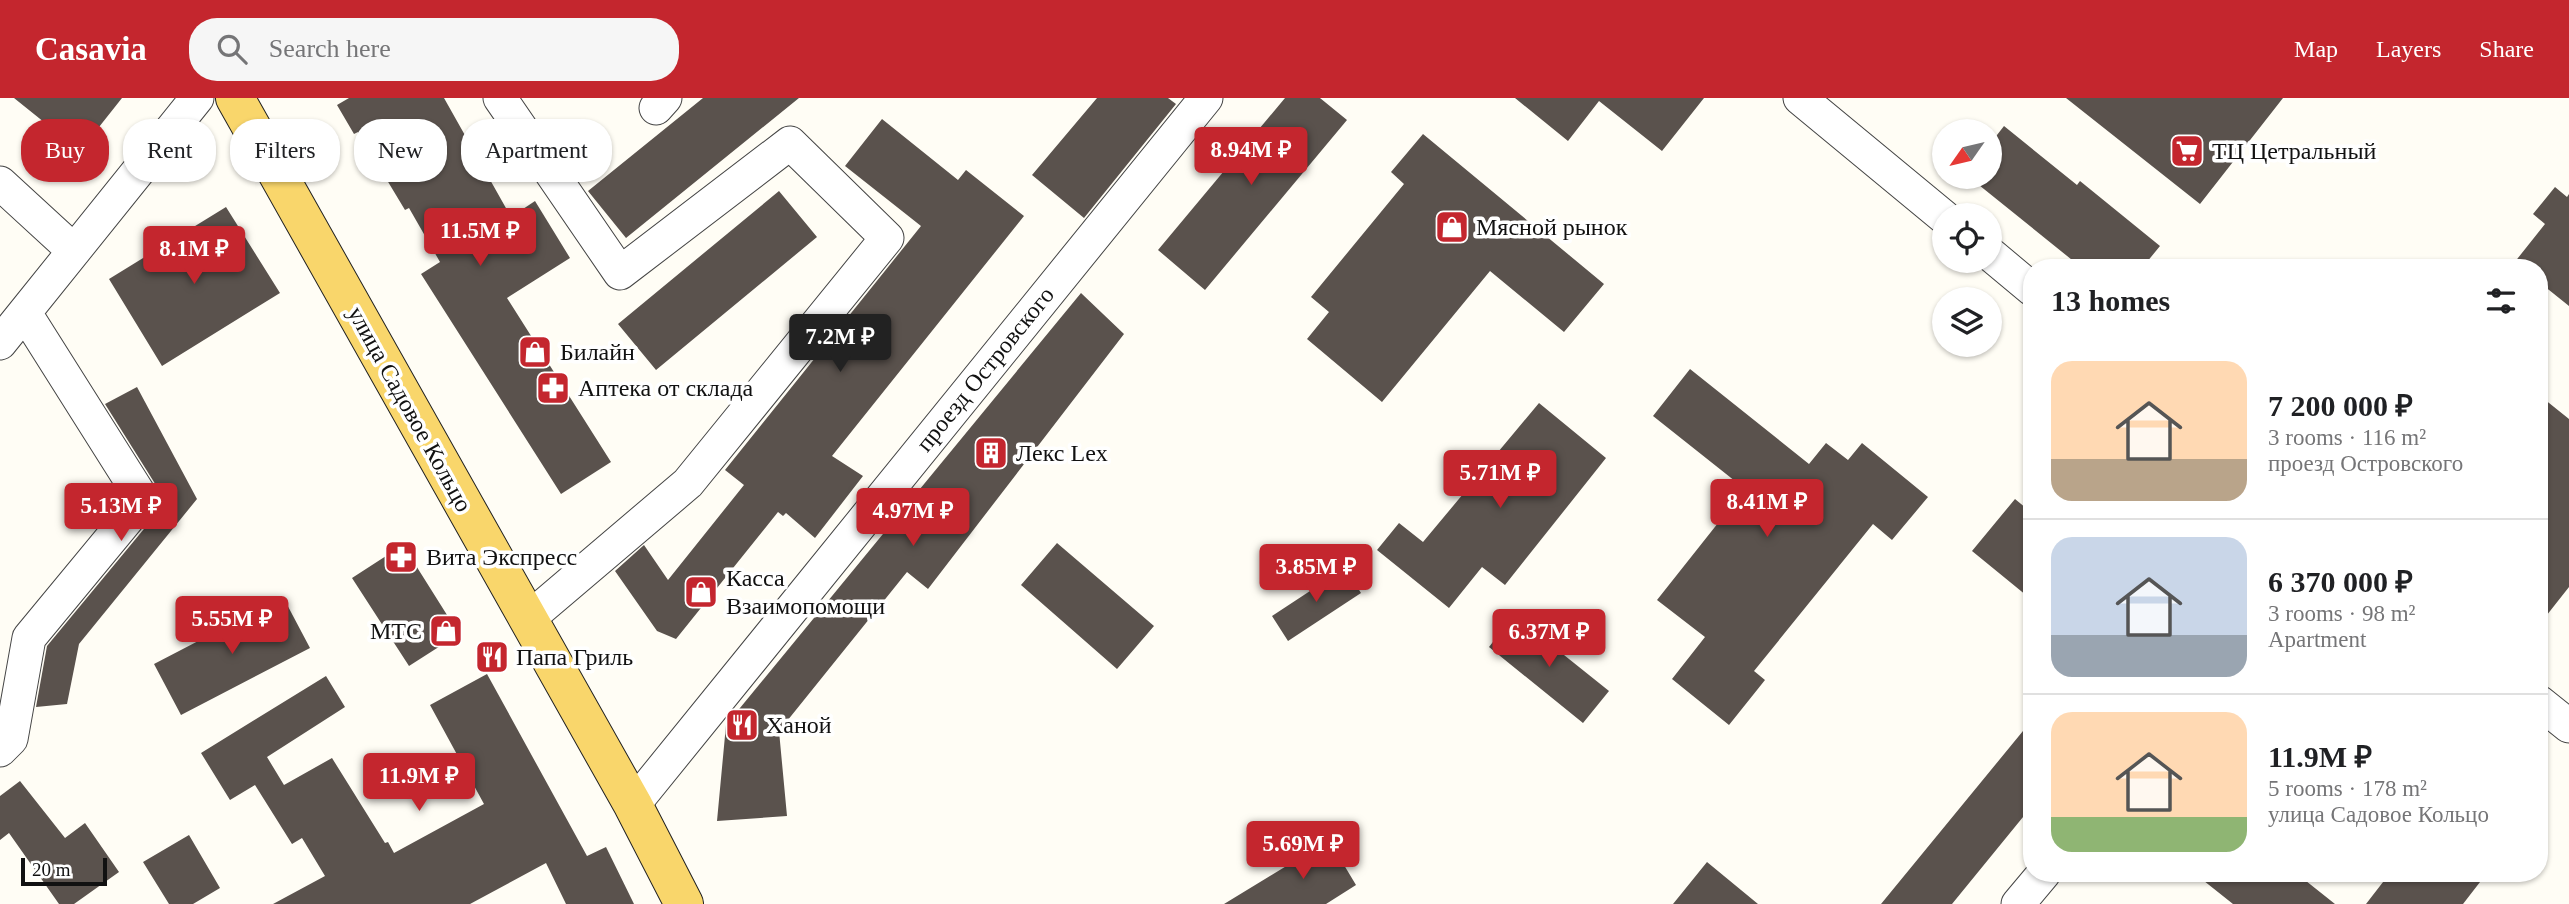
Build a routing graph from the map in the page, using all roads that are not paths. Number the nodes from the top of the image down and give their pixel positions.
1 (197, 98) edge
2 (235, 98) edge
3 (500, 98) edge
4 (1206, 98) edge
5 (1800, 98) edge
6 (0, 183) edge
7 (1932, 207) edge
8 (74, 251) junction
9 (2002, 264) edge
10 (2023, 282) edge
11 (25, 313) junction
12 (0, 343) edge
13 (528, 619) junction
14 (2548, 709) edge
15 (2569, 726) edge
16 (0, 750) edge
17 (633, 805) junction
18 (2036, 882) edge
19 (684, 904) edge
20 (2018, 904) edge

1 - 8 street
2 - 13 main road, улица Садовое Кольцо
3 - 13 street
4 - 17 street, проезд Островского
5 - 7 street
6 - 8 street
8 - 11 street
9 - 10 street
11 - 12 street
11 - 16 street
13 - 17 main road, улица Садовое Кольцо
14 - 15 street
17 - 19 main road, улица Садовое Кольцо
18 - 20 street

